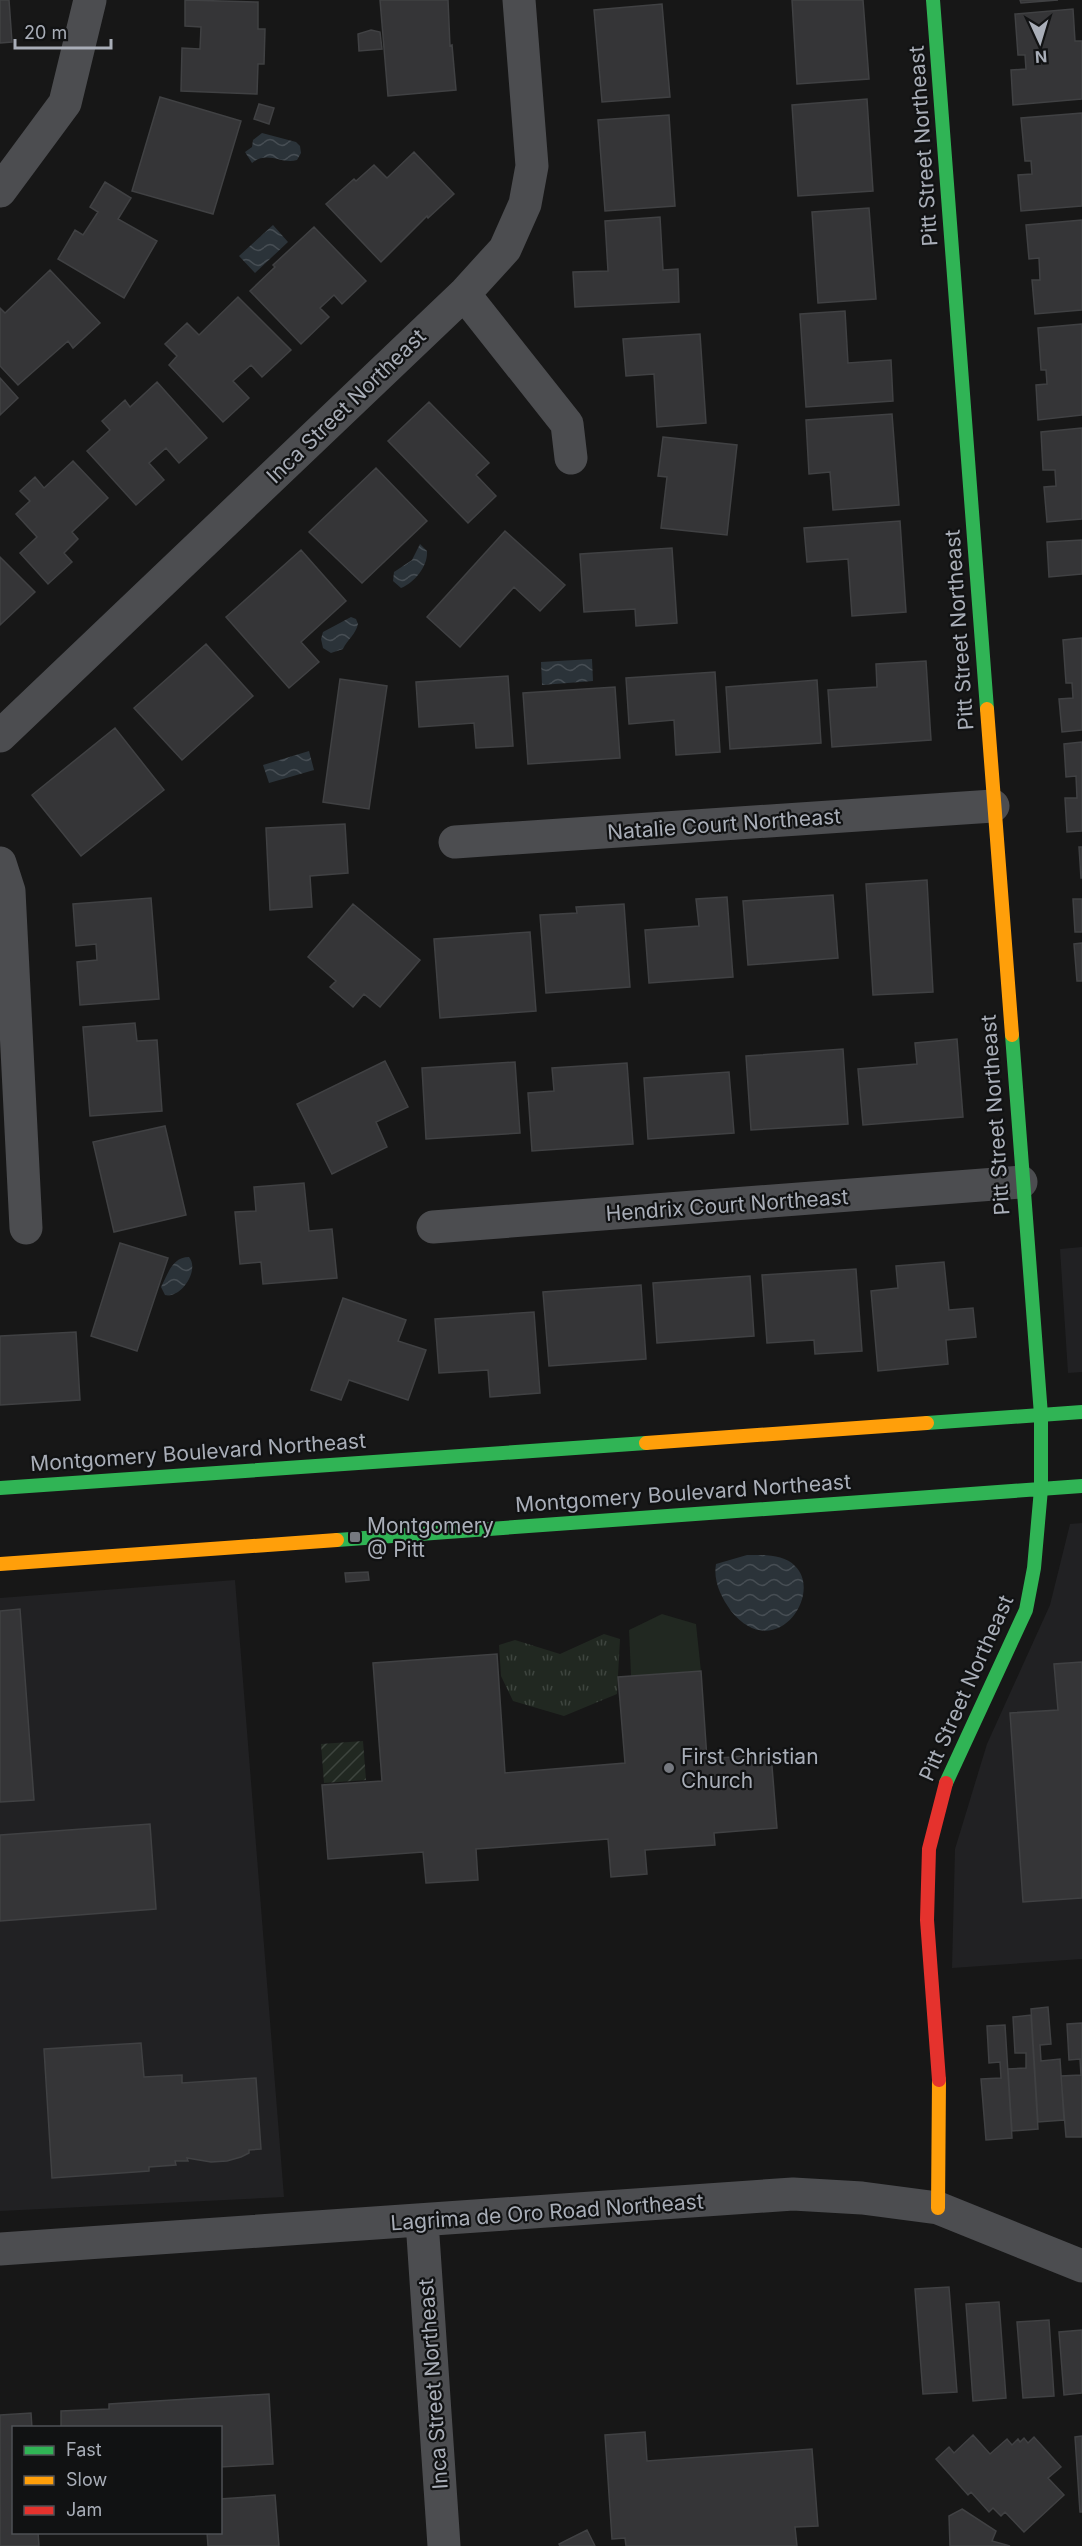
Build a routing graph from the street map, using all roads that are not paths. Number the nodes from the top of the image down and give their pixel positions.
1 (90, 0) edge
2 (519, 0) edge
3 (933, 0) edge
4 (0, 190) edge
5 (464, 294) junction
6 (571, 458) dead end
7 (0, 736) edge
8 (993, 806) junction
9 (455, 842) dead end
10 (0, 863) edge
11 (1021, 1182) junction
12 (433, 1227) dead end
13 (26, 1228) dead end
14 (1082, 1412) edge
15 (1041, 1415) junction
16 (1082, 1486) edge
17 (0, 1488) edge
18 (1041, 1489) junction
19 (0, 1564) edge
20 (938, 2208) junction
21 (422, 2221) junction
22 (0, 2249) edge
23 (1082, 2266) edge
24 (444, 2546) edge

1 - 4 street
2 - 5 street, Inca Street Northeast
3 - 8 street, Pitt Street Northeast
5 - 6 street
5 - 7 street, Inca Street Northeast
8 - 9 street, Natalie Court Northeast
8 - 11 street, Pitt Street Northeast
10 - 13 street
11 - 12 street, Hendrix Court Northeast
11 - 15 street, Pitt Street Northeast
14 - 15 street, Montgomery Boulevard Northeast
15 - 17 street, Montgomery Boulevard Northeast
15 - 18 street, Pitt Street Northeast
16 - 18 street, Montgomery Boulevard Northeast
18 - 19 street, Montgomery Boulevard Northeast
18 - 20 street, Pitt Street Northeast
20 - 21 street, Lagrima de Oro Road Northeast
20 - 23 street, Lagrima de Oro Road Northeast
21 - 22 street, Lagrima de Oro Road Northeast
21 - 24 street, Inca Street Northeast

